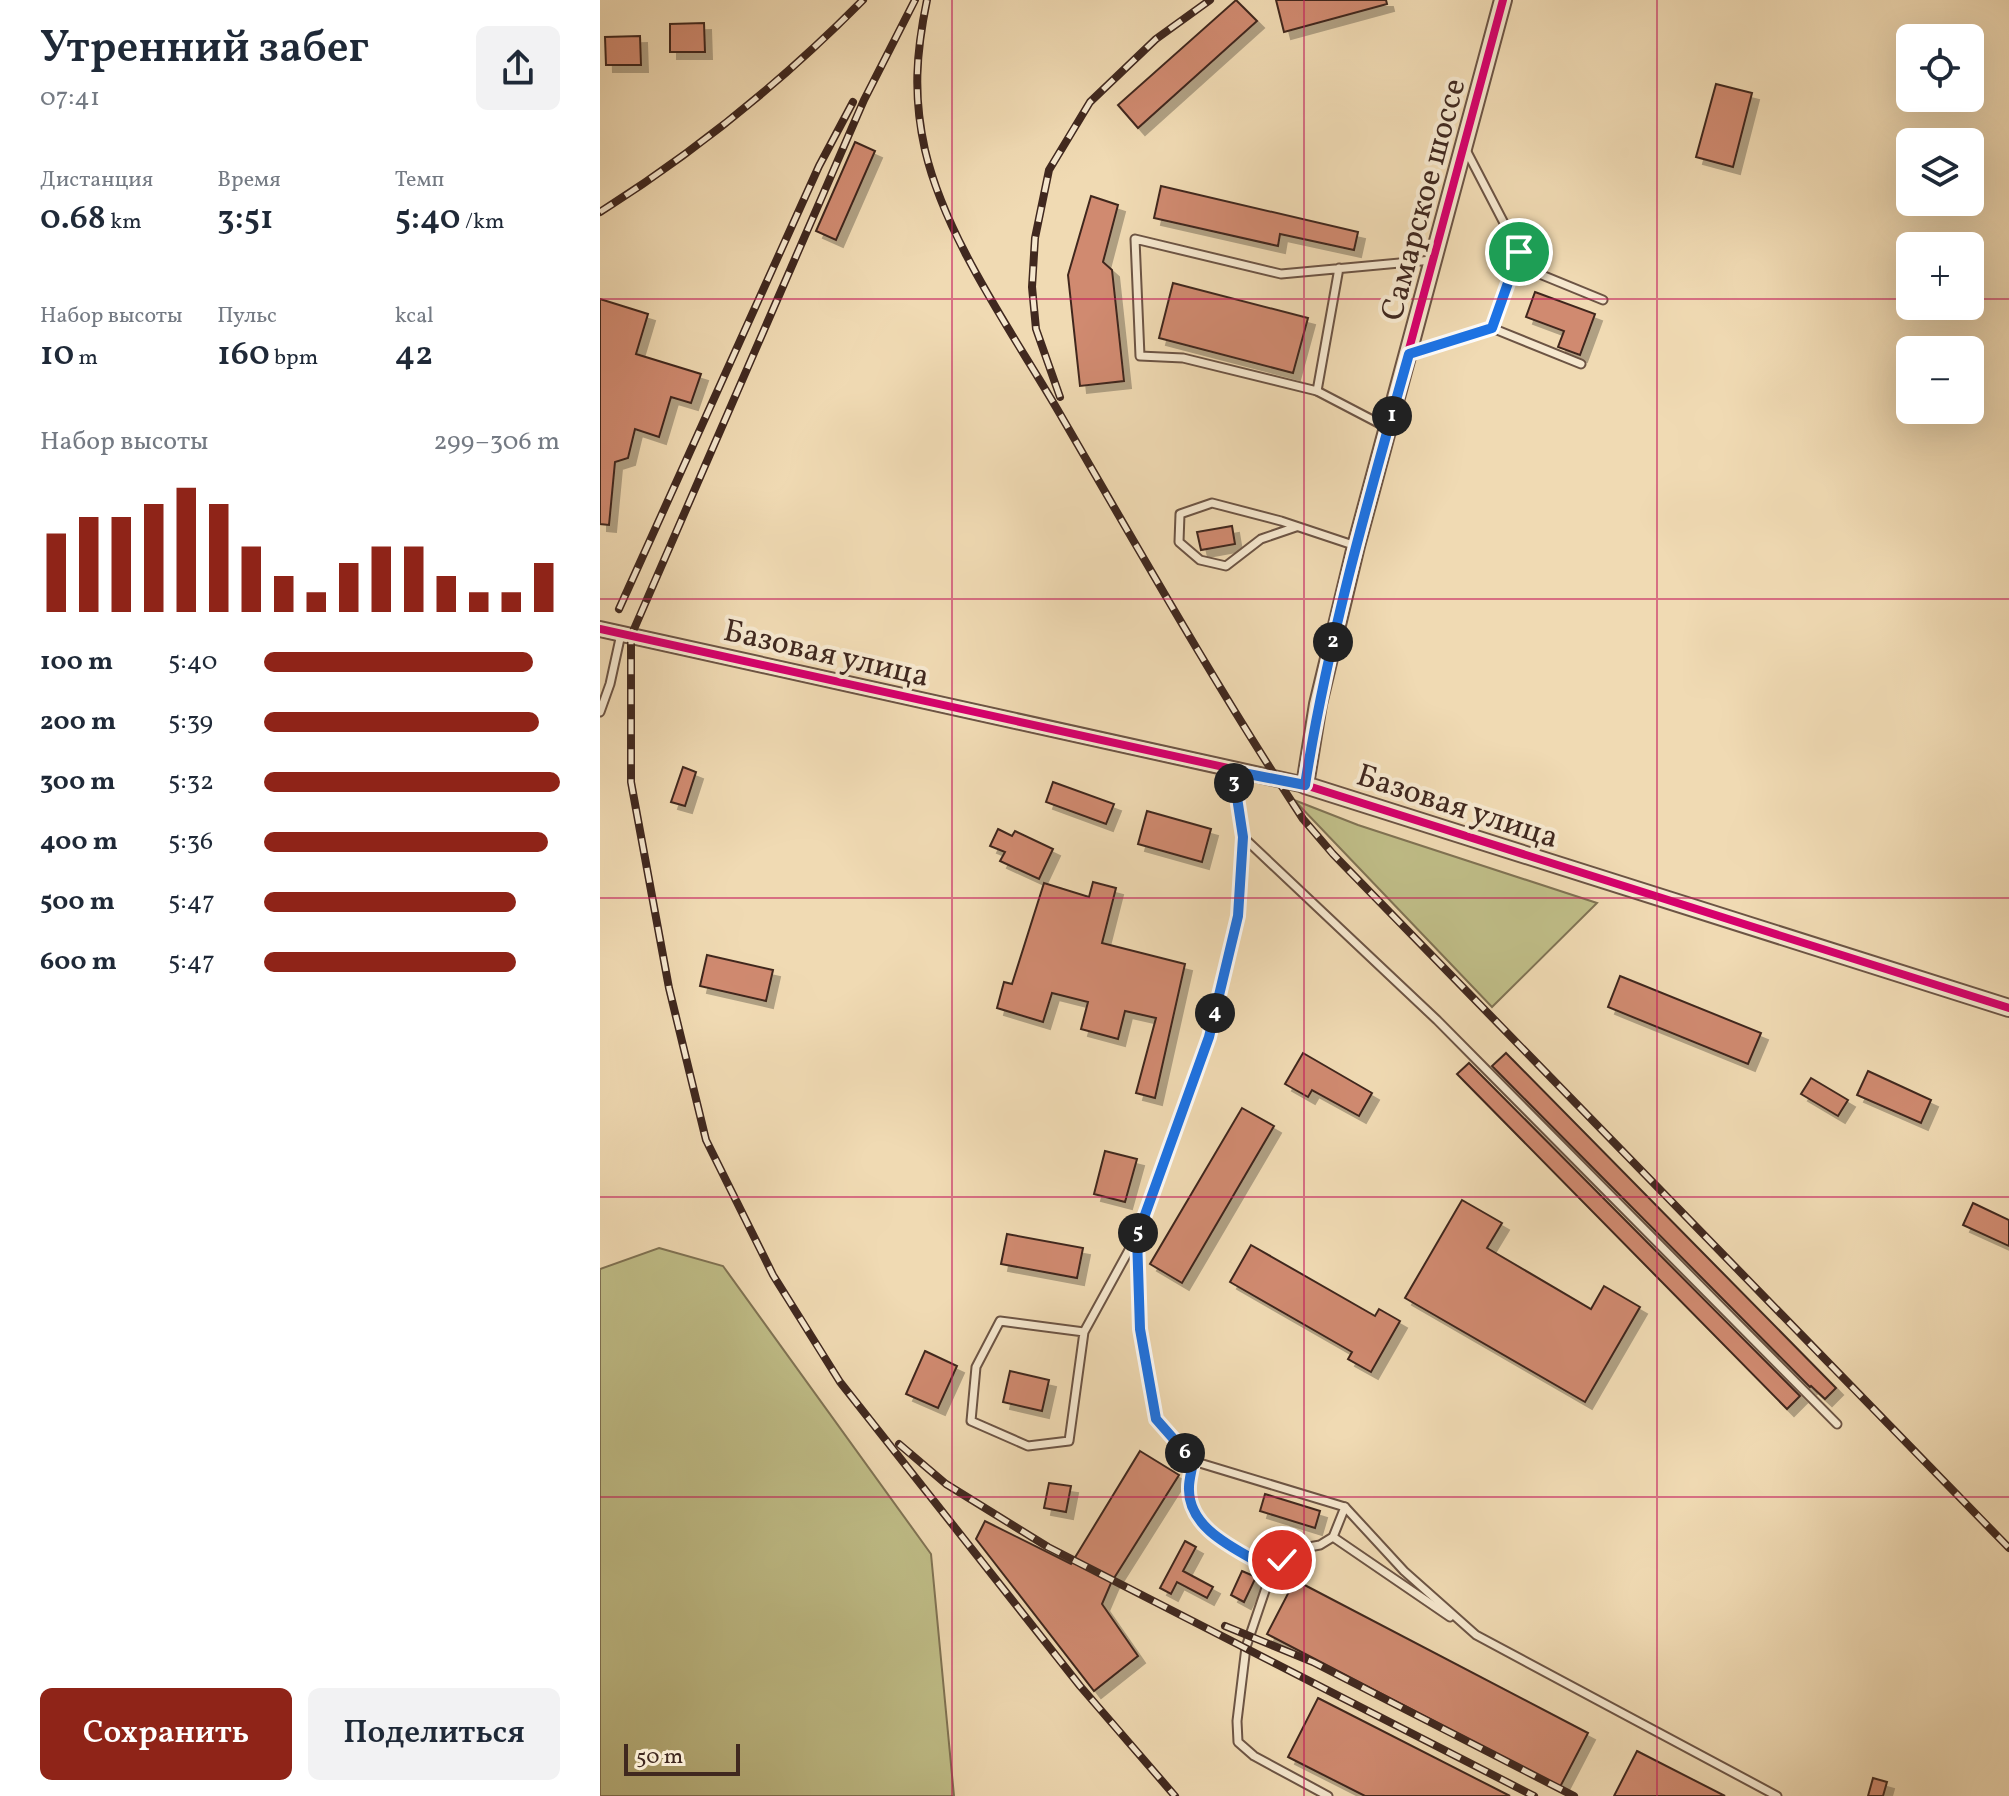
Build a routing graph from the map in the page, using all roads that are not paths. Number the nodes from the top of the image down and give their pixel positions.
1 (1503, 0) edge
2 (1465, 147) junction
3 (1434, 260) junction
4 (1515, 264) junction
5 (1339, 268) junction
6 (1603, 300) dead end
7 (1492, 328) junction
8 (1409, 354) junction
9 (1581, 364) dead end
10 (1317, 391) junction
11 (1388, 429) junction
12 (1296, 527) junction
13 (1356, 546) junction
14 (600, 629) edge
15 (621, 634) junction
16 (600, 712) edge
17 (1233, 771) junction
18 (1305, 785) junction
19 (1243, 837) junction
20 (2009, 1008) edge
21 (1137, 1237) junction
22 (1084, 1332) junction
23 (1837, 1424) dead end
24 (1193, 1461) junction
25 (1345, 1507) junction
26 (1333, 1537) junction
27 (1272, 1570) junction
28 (1476, 1635) junction
29 (1328, 1796) edge
30 (1777, 1796) edge

1 - 2 street, Самарское шоссе
2 - 3 street, Самарское шоссе
2 - 4 lane
3 - 5 lane
3 - 8 street, Самарское шоссе
4 - 6 lane
4 - 7 lane
5 - 10 lane
5 - 10 lane
7 - 8 lane
7 - 9 lane
8 - 11 street, Самарское шоссе
10 - 11 lane
11 - 13 street, Самарское шоссе
12 - 12 lane
12 - 13 lane
13 - 18 street, Самарское шоссе
14 - 15 street, Базовая улица
15 - 16 lane
15 - 17 street, Базовая улица
17 - 18 street, Базовая улица
17 - 19 lane
18 - 20 street, Базовая улица
19 - 21 lane
19 - 23 lane
21 - 22 lane
21 - 24 lane
22 - 22 lane
24 - 25 lane
24 - 27 lane
25 - 26 lane
25 - 28 lane
26 - 27 lane
26 - 28 lane
27 - 29 lane
28 - 30 lane

